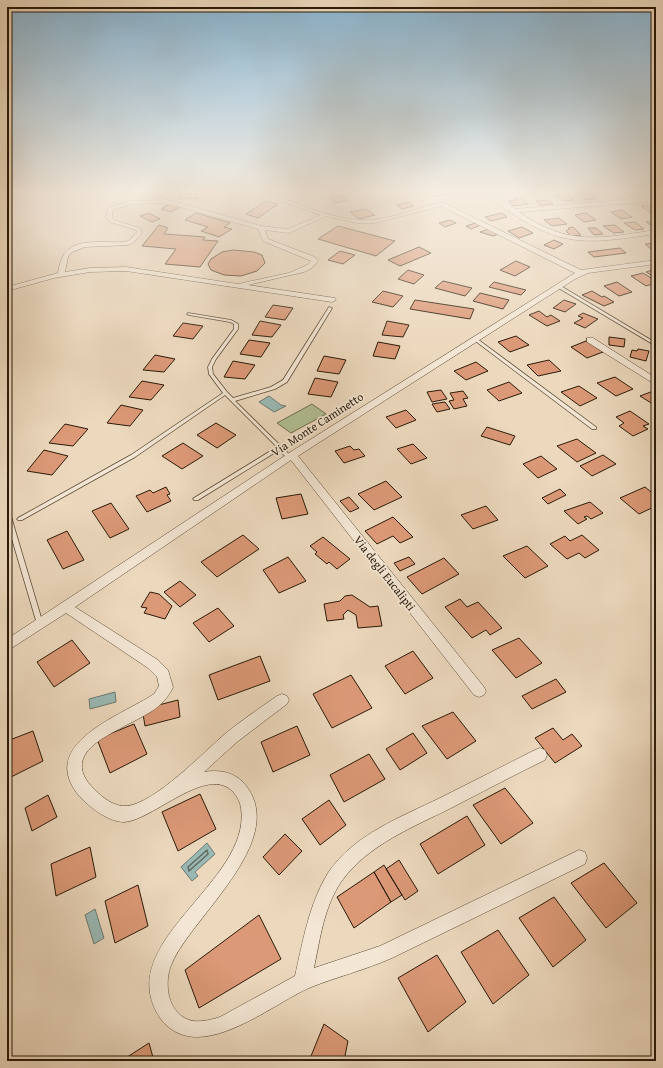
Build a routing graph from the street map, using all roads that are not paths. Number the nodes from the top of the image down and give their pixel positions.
1 (129, 242) edge
2 (270, 242) edge
3 (519, 242) edge
4 (656, 262) edge
5 (580, 272) junction
6 (61, 274) junction
7 (237, 286) junction
8 (558, 286) junction
9 (7, 289) edge
10 (332, 300) dead end
11 (330, 308) dead end
12 (189, 314) dead end
13 (475, 339) junction
14 (590, 340) dead end
15 (656, 345) edge
16 (656, 382) edge
17 (225, 393) junction
18 (232, 400) junction
19 (594, 428) dead end
20 (280, 448) junction
21 (290, 456) junction
22 (196, 499) dead end
23 (7, 513) edge
24 (20, 519) dead end
25 (66, 608) junction
26 (40, 624) junction
27 (7, 646) edge
28 (479, 691) dead end
29 (282, 700) dead end
30 (540, 755) dead end
31 (176, 788) junction
32 (579, 858) dead end
33 (303, 981) junction

1 - 6 street
2 - 7 street
3 - 5 street
4 - 5 street, Via Monte Caminetto
5 - 8 street, Via Monte Caminetto
6 - 7 street
6 - 9 street
7 - 10 street
8 - 13 street, Via Monte Caminetto
8 - 15 lane
11 - 18 lane
12 - 17 lane
13 - 19 lane
13 - 21 street, Via Monte Caminetto
14 - 16 street
17 - 18 lane
17 - 24 lane
18 - 20 lane
20 - 21 lane
20 - 22 lane
21 - 25 street, Via Monte Caminetto
21 - 28 street, Via degli Eucalipti
23 - 26 lane
25 - 26 street, Via Monte Caminetto
25 - 31 street
26 - 27 street, Via Monte Caminetto
29 - 31 street
30 - 33 street
31 - 33 street
32 - 33 street

